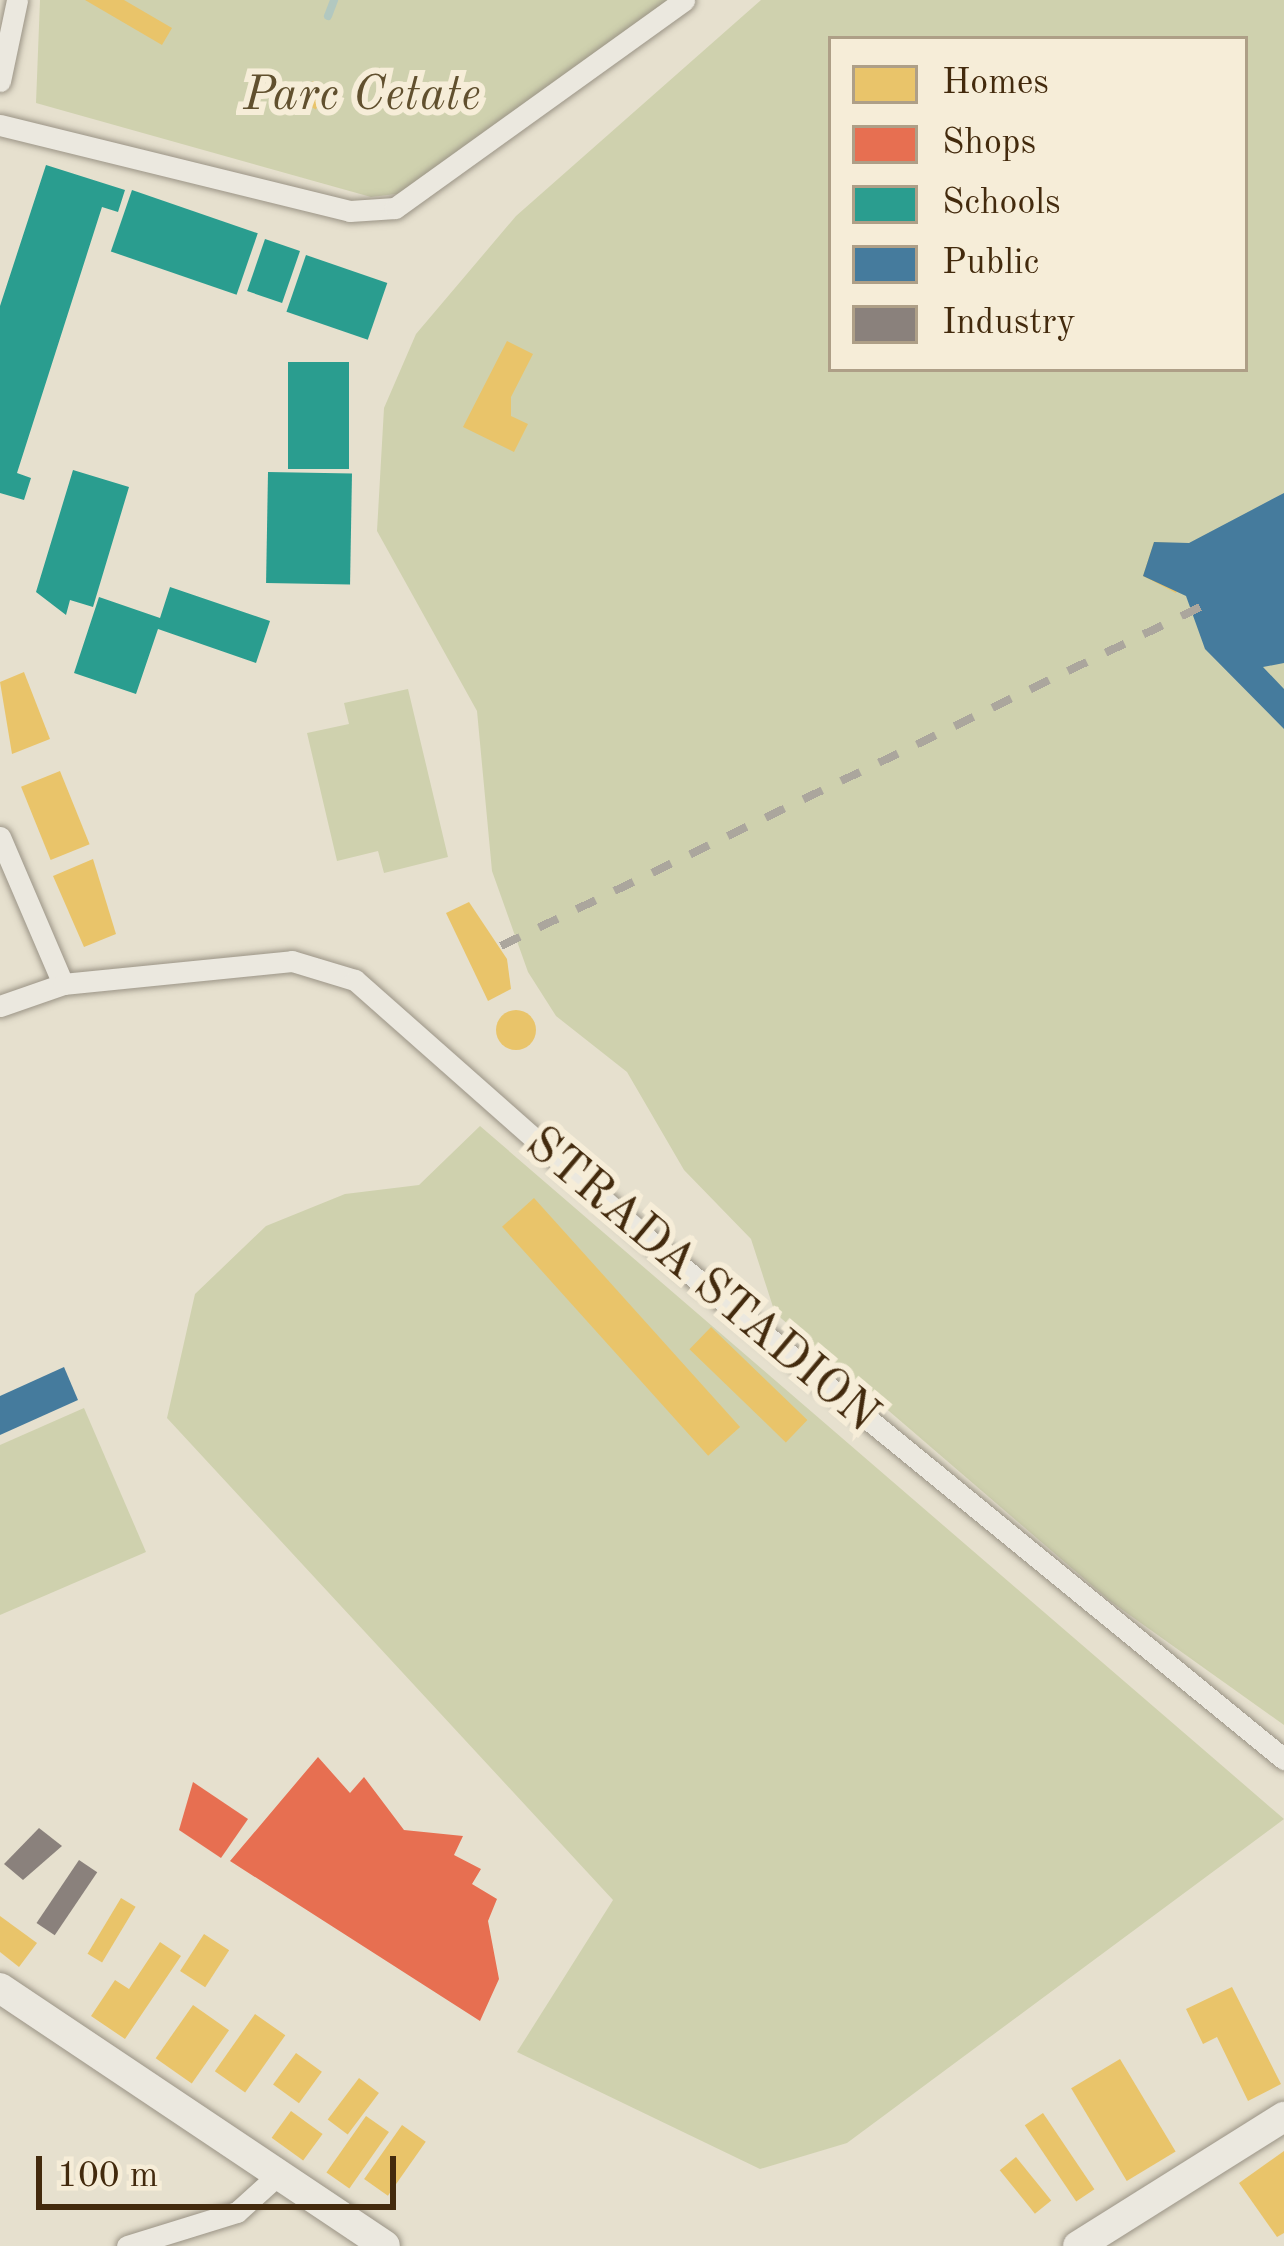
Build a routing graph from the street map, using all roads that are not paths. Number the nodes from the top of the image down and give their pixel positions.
1 (16, 0) edge
2 (684, 0) edge
3 (0, 81) edge
4 (0, 124) edge
5 (0, 837) edge
6 (63, 983) junction
7 (0, 1006) edge
8 (1284, 1759) edge
9 (0, 1988) edge
10 (1284, 2117) edge
11 (279, 2174) junction
12 (127, 2246) edge
13 (386, 2246) edge
14 (1078, 2246) edge

1 - 3 street
2 - 4 street
5 - 6 street
6 - 7 street, STRADA STADION
6 - 8 street, STRADA STADION
9 - 11 main road
10 - 14 main road
11 - 12 street
11 - 13 main road

